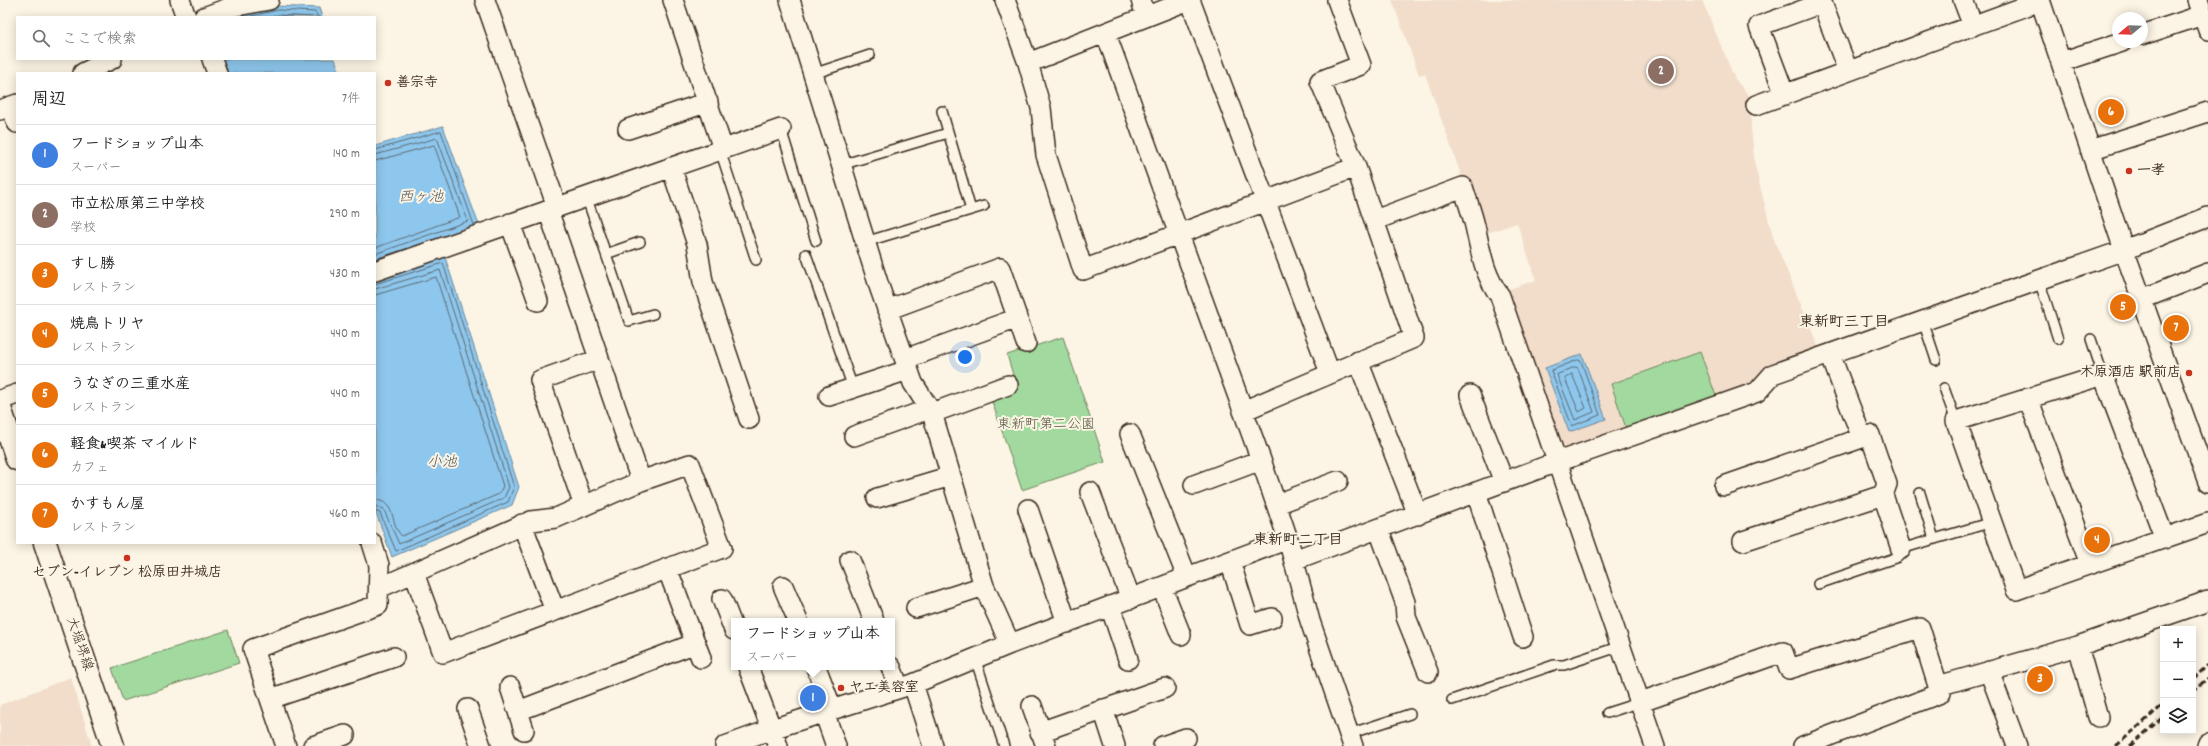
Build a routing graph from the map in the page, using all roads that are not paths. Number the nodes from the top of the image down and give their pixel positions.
1 (180, 0) edge
2 (269, 0) edge
3 (485, 0) edge
4 (673, 0) edge
5 (790, 0) edge
6 (1005, 0) edge
7 (1189, 0) edge
8 (1337, 0) edge
9 (1963, 0) edge
10 (2040, 0) edge
11 (1826, 1) edge
12 (1144, 9) edge
13 (2203, 15) edge
14 (186, 16) edge
15 (207, 16) edge
16 (1973, 26) junction
17 (2148, 33) edge
18 (1106, 34) junction
19 (2112, 45) edge
20 (870, 55) dead end
21 (110, 60) edge
22 (212, 60) edge
23 (2061, 62) junction
24 (1028, 63) junction
25 (1848, 71) junction
26 (85, 72) edge
27 (217, 72) edge
28 (813, 74) junction
29 (1785, 95) junction
30 (708, 102) junction
31 (1756, 105) dead end
32 (942, 111) dead end
33 (2208, 112) edge
34 (781, 129) joint
35 (628, 130) dead end
36 (948, 133) junction
37 (721, 149) junction
38 (2090, 150) junction
39 (841, 165) junction
40 (671, 167) junction
41 (1356, 167) junction
42 (586, 196) junction
43 (1264, 202) junction
44 (984, 206) dead end
45 (552, 208) junction
46 (971, 210) junction
47 (2208, 217) edge
48 (1375, 220) junction
49 (510, 223) junction
50 (1179, 234) junction
51 (816, 241) dead end
52 (640, 242) dead end
53 (865, 242) junction
54 (2124, 250) junction
55 (606, 254) junction
56 (806, 254) dead end
57 (756, 260) dead end
58 (376, 271) edge
59 (2208, 273) edge
60 (2039, 280) junction
61 (2142, 299) junction
62 (538, 301) dead end
63 (887, 310) junction
64 (653, 314) dead end
65 (1018, 318) junction
66 (1923, 321) junction
67 (2058, 339) dead end
68 (2091, 339) dead end
69 (1026, 343) dead end
70 (1830, 354) junction
71 (599, 359) junction
72 (1936, 360) dead end
73 (1358, 361) junction
74 (906, 364) junction
75 (1330, 373) junction
76 (2103, 375) junction
77 (1008, 385) dead end
78 (853, 388) junction
79 (1944, 388) dead end
80 (16, 394) edge
81 (1470, 395) dead end
82 (829, 396) dead end
83 (2028, 398) junction
84 (0, 400) edge
85 (0, 408) edge
86 (931, 411) junction
87 (1243, 411) junction
88 (749, 418) dead end
89 (1956, 421) junction
90 (1130, 434) dead end
91 (854, 436) dead end
92 (1862, 438) junction
93 (16, 456) edge
94 (1261, 460) junction
95 (1557, 462) junction
96 (2207, 475) edge
97 (951, 476) junction
98 (641, 481) junction
99 (1338, 481) dead end
100 (1504, 482) junction
101 (1194, 485) dead end
102 (1724, 486) dead end
103 (1090, 492) dead end
104 (1476, 492) junction
105 (1920, 493) dead end
106 (1883, 495) junction
107 (877, 498) dead end
108 (1277, 504) junction
109 (584, 506) junction
110 (1028, 510) dead end
111 (1418, 515) junction
112 (1992, 522) junction
113 (2208, 523) edge
114 (522, 524) junction
115 (1379, 530) junction
116 (1934, 539) junction
117 (2165, 539) junction
118 (1288, 540) junction
119 (1743, 541) dead end
120 (45, 544) edge
121 (372, 544) edge
122 (1901, 549) junction
123 (850, 560) dead end
124 (1294, 560) junction
125 (1230, 561) junction
126 (2090, 564) junction
127 (667, 568) junction
128 (414, 573) junction
129 (1187, 577) junction
130 (1818, 584) dead end
131 (782, 586) dead end
132 (984, 586) junction
133 (1162, 587) junction
134 (379, 588) junction
135 (722, 599) dead end
136 (1131, 599) junction
137 (2208, 601) edge
138 (1110, 606) junction
139 (916, 608) dead end
140 (555, 611) junction
141 (797, 618) edge
142 (873, 618) edge
143 (1272, 618) dead end
144 (731, 622) edge
145 (1067, 623) junction
146 (1181, 636) dead end
147 (1523, 637) dead end
148 (1010, 644) junction
149 (1621, 646) junction
150 (2078, 646) junction
151 (394, 658) dead end
152 (975, 658) junction
153 (1128, 659) dead end
154 (749, 670) edge
155 (817, 670) edge
156 (893, 670) edge
157 (1989, 671) junction
158 (1428, 672) dead end
159 (906, 686) junction
160 (1938, 686) junction
161 (510, 687) dead end
162 (1165, 688) dead end
163 (270, 699) junction
164 (1452, 700) dead end
165 (1641, 702) junction
166 (1032, 706) dead end
167 (468, 709) dead end
168 (1103, 709) junction
169 (828, 710) junction
170 (518, 711) junction
171 (1607, 713) dead end
172 (1410, 714) dead end
173 (2098, 717) dead end
174 (524, 730) dead end
175 (345, 735) dead end
176 (775, 737) edge
177 (1186, 738) dead end
178 (1043, 739) edge
179 (1351, 740) edge
180 (2208, 742) edge
181 (113, 746) edge
182 (286, 746) edge
183 (313, 746) edge
184 (481, 746) edge
185 (725, 746) edge
186 (836, 746) edge
187 (933, 746) edge
188 (1004, 746) edge
189 (1115, 746) edge
190 (1163, 746) edge
191 (1655, 746) edge
192 (1803, 746) edge
193 (2017, 746) edge
194 (2207, 746) edge

1 - 14 street
2 - 15 street
3 - 45 street
4 - 30 street
5 - 28 street
6 - 24 street
7 - 12 street
7 - 43 street
8 - 41 street
9 - 16 street
10 - 16 street
10 - 23 street
11 - 25 street
11 - 29 street
12 - 18 street
13 - 17 street
16 - 25 street
18 - 24 street
18 - 50 street
19 - 23 street
20 - 28 lane
21 - 26 street
22 - 27 street
23 - 38 street
24 - 50 street
25 - 29 street
28 - 39 street
29 - 31 street
30 - 35 street
30 - 37 street
32 - 36 lane
33 - 38 street
34 - 37 street
34 - 51 lane
36 - 39 lane
36 - 46 lane
37 - 40 street
37 - 57 lane
38 - 54 street
39 - 53 street
40 - 42 street
40 - 88 street
41 - 43 street
41 - 48 street
42 - 45 street
42 - 55 lane
43 - 50 street
43 - 75 street
44 - 46 lane
45 - 49 street
45 - 71 street
46 - 53 lane
47 - 54 street
48 - 73 street
48 - 95 street
49 - 58 street
49 - 62 street
50 - 87 street
52 - 55 lane
53 - 63 street
54 - 60 street
54 - 61 street
55 - 64 lane
56 - 78 lane
59 - 61 street
60 - 66 street
60 - 67 lane
61 - 96 street
63 - 65 street
63 - 74 street
65 - 69 street
65 - 74 street
66 - 70 street
66 - 72 lane
68 - 76 lane
70 - 92 street
70 - 95 street
71 - 98 street
71 - 109 street
73 - 75 street
73 - 111 street
74 - 78 street
74 - 86 street
75 - 87 street
76 - 83 street
76 - 117 street
77 - 86 street
78 - 82 street
79 - 89 lane
80 - 84 street
81 - 100 street
83 - 89 street
83 - 126 street
85 - 93 main road
86 - 91 street
86 - 97 street
87 - 94 street
89 - 112 street
90 - 129 street
92 - 102 street
92 - 106 street
94 - 101 street
94 - 108 street
95 - 100 street
95 - 149 street
97 - 107 street
97 - 132 street
98 - 109 street
98 - 127 street
99 - 108 street
100 - 104 street
103 - 136 street
104 - 111 street
104 - 147 street
105 - 116 lane
106 - 119 street
106 - 122 street
108 - 118 street
109 - 114 street
110 - 145 street
111 - 115 street
112 - 116 lane
112 - 126 street
113 - 117 street
114 - 128 street
114 - 140 street
115 - 124 street
115 - 158 street
116 - 122 lane
117 - 126 street
118 - 124 street
118 - 125 street
120 - 181 main road, 大堀堺線
121 - 134 street
122 - 130 lane
123 - 142 street
124 - 179 street
125 - 129 street
125 - 143 street
127 - 140 street
127 - 170 street
128 - 134 street
128 - 140 street
129 - 133 street
131 - 141 street
132 - 139 street
132 - 148 street
133 - 136 street
133 - 146 street
134 - 163 street
135 - 144 street
136 - 138 street
137 - 150 street
138 - 145 street
138 - 153 street
145 - 148 street
148 - 152 street
149 - 164 lane
149 - 165 street
150 - 157 street
150 - 173 street
151 - 163 street
152 - 159 street
152 - 188 lane
154 - 176 street
155 - 169 street
156 - 159 street
157 - 160 street
157 - 193 street
159 - 169 street
159 - 187 street
160 - 165 street
160 - 192 street
161 - 170 street
162 - 168 street
163 - 182 street
165 - 171 lane
165 - 191 street
166 - 178 street
167 - 184 street
168 - 178 street
168 - 189 street
169 - 176 street
169 - 186 street
170 - 174 street
172 - 179 lane
175 - 183 street
176 - 185 street
177 - 190 street
180 - 194 street

